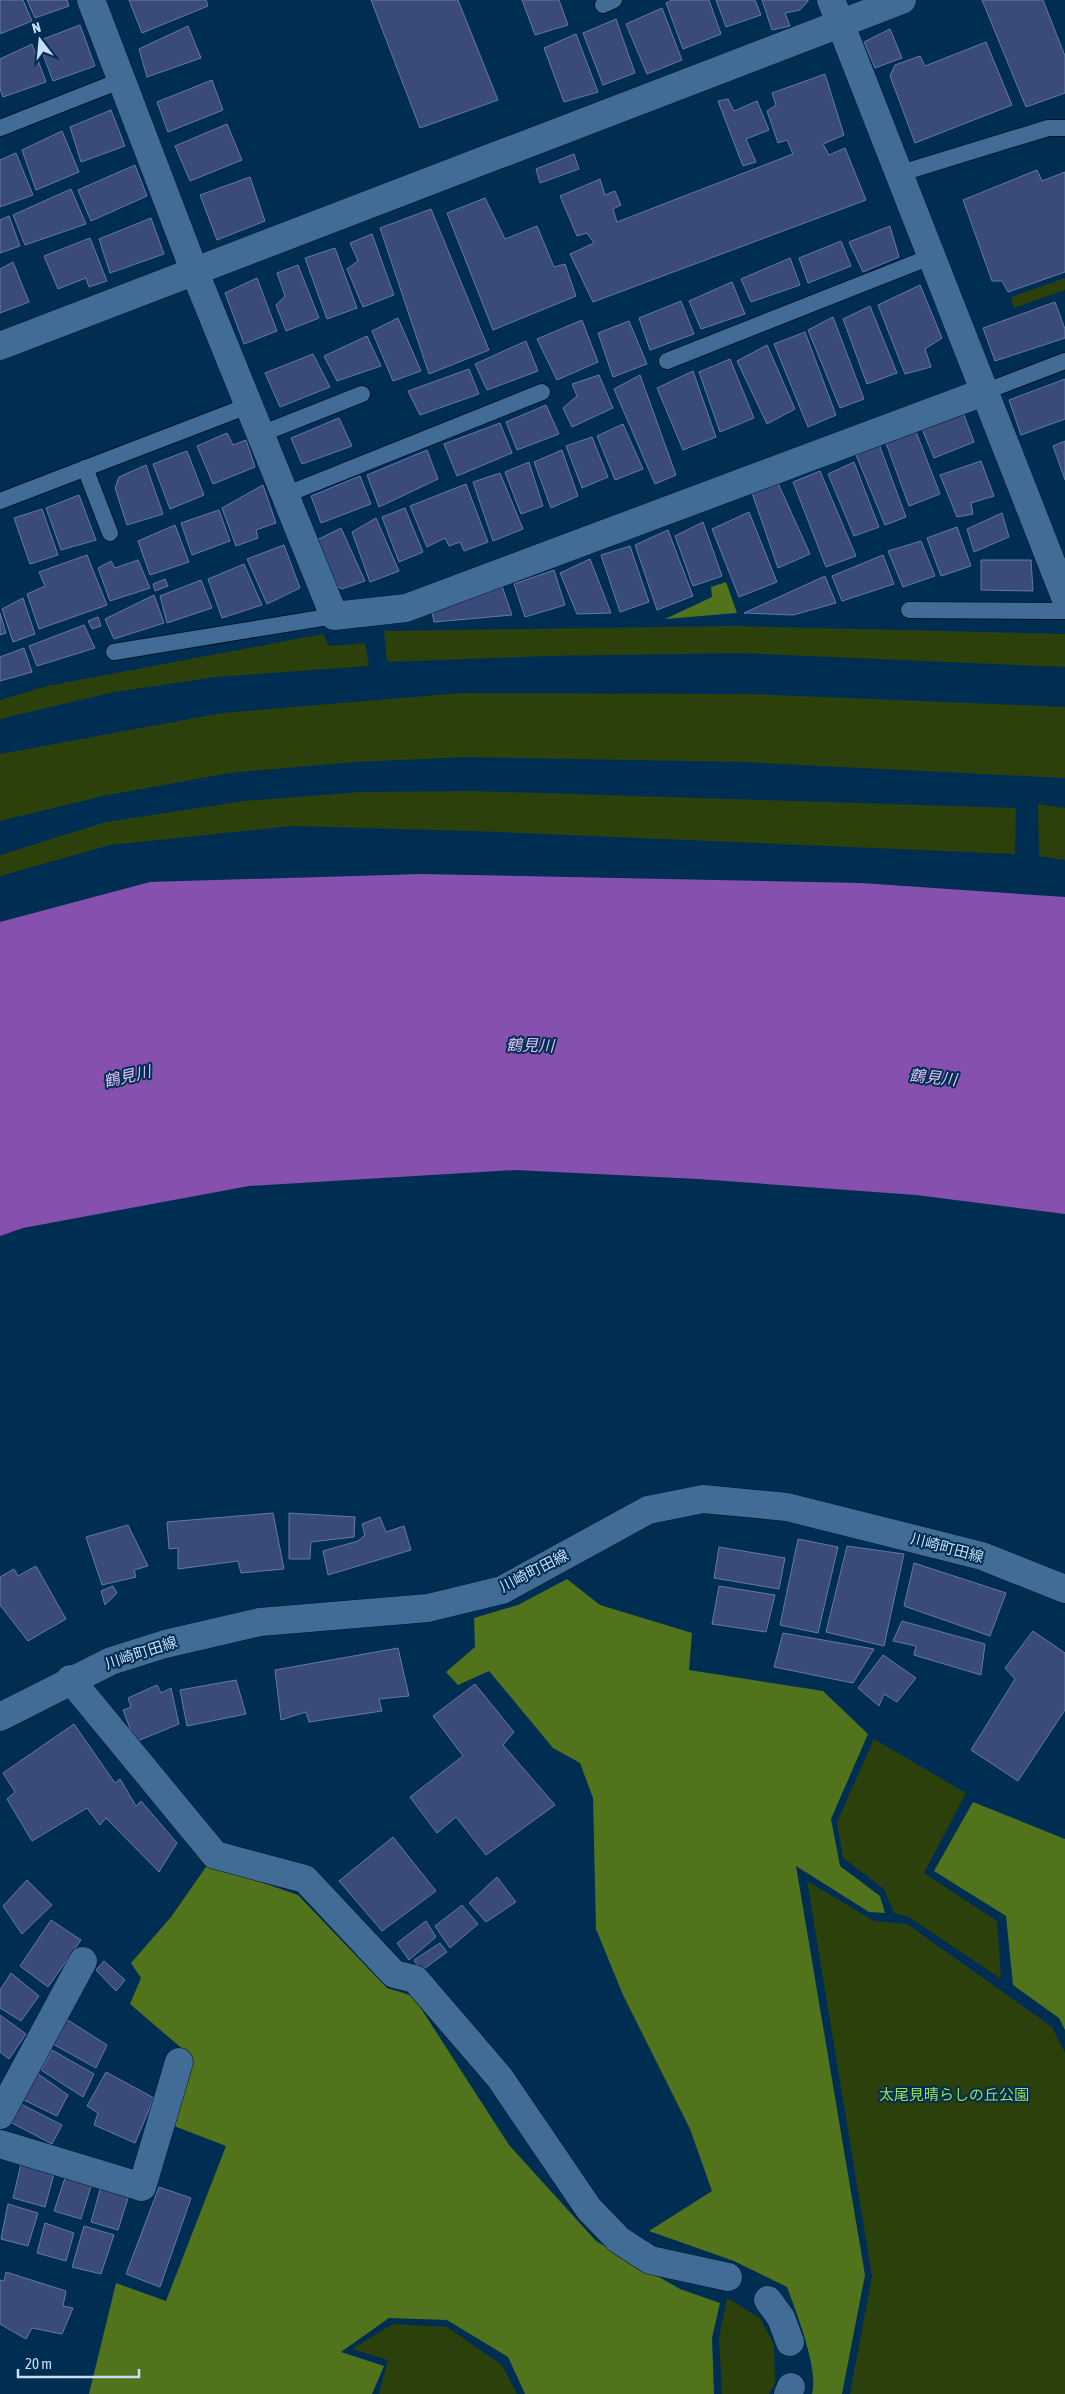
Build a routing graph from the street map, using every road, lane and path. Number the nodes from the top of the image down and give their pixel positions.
1 (91, 0) edge
2 (902, 0) edge
3 (835, 12) edge
4 (122, 80) junction
5 (0, 128) edge
6 (1065, 128) edge
7 (898, 174) junction
8 (930, 257) junction
9 (194, 270) junction
10 (0, 346) edge
11 (667, 361) dead end
12 (1065, 361) edge
13 (542, 392) dead end
14 (984, 392) junction
15 (362, 394) dead end
16 (250, 405) junction
17 (261, 434) junction
18 (85, 468) junction
19 (286, 495) junction
20 (0, 501) edge
21 (110, 533) dead end
22 (1065, 597) edge
23 (909, 610) dead end
24 (1065, 610) edge
25 (334, 616) junction
26 (114, 652) dead end
27 (1065, 1589) edge
28 (70, 1679) junction
29 (0, 1717) edge
30 (83, 1961) dead end
31 (178, 2062) dead end
32 (0, 2115) edge
33 (0, 2144) edge
34 (728, 2277) dead end
35 (768, 2300) dead end
36 (790, 2342) dead end

1 - 4 street
2 - 3 street
3 - 7 street
3 - 9 street
4 - 5 lane
4 - 9 street
6 - 7 lane
7 - 8 street
8 - 11 lane
8 - 14 street
9 - 10 street
9 - 16 street
12 - 14 lane
13 - 19 lane
14 - 22 street
14 - 25 street
15 - 17 lane
16 - 17 street
16 - 18 lane
17 - 19 street
18 - 20 lane
18 - 21 lane
19 - 25 street
23 - 24 lane
25 - 26 lane
27 - 28 street, 川崎町田線
28 - 29 street, 川崎町田線
28 - 34 street
30 - 32 street
31 - 33 street
35 - 36 street

